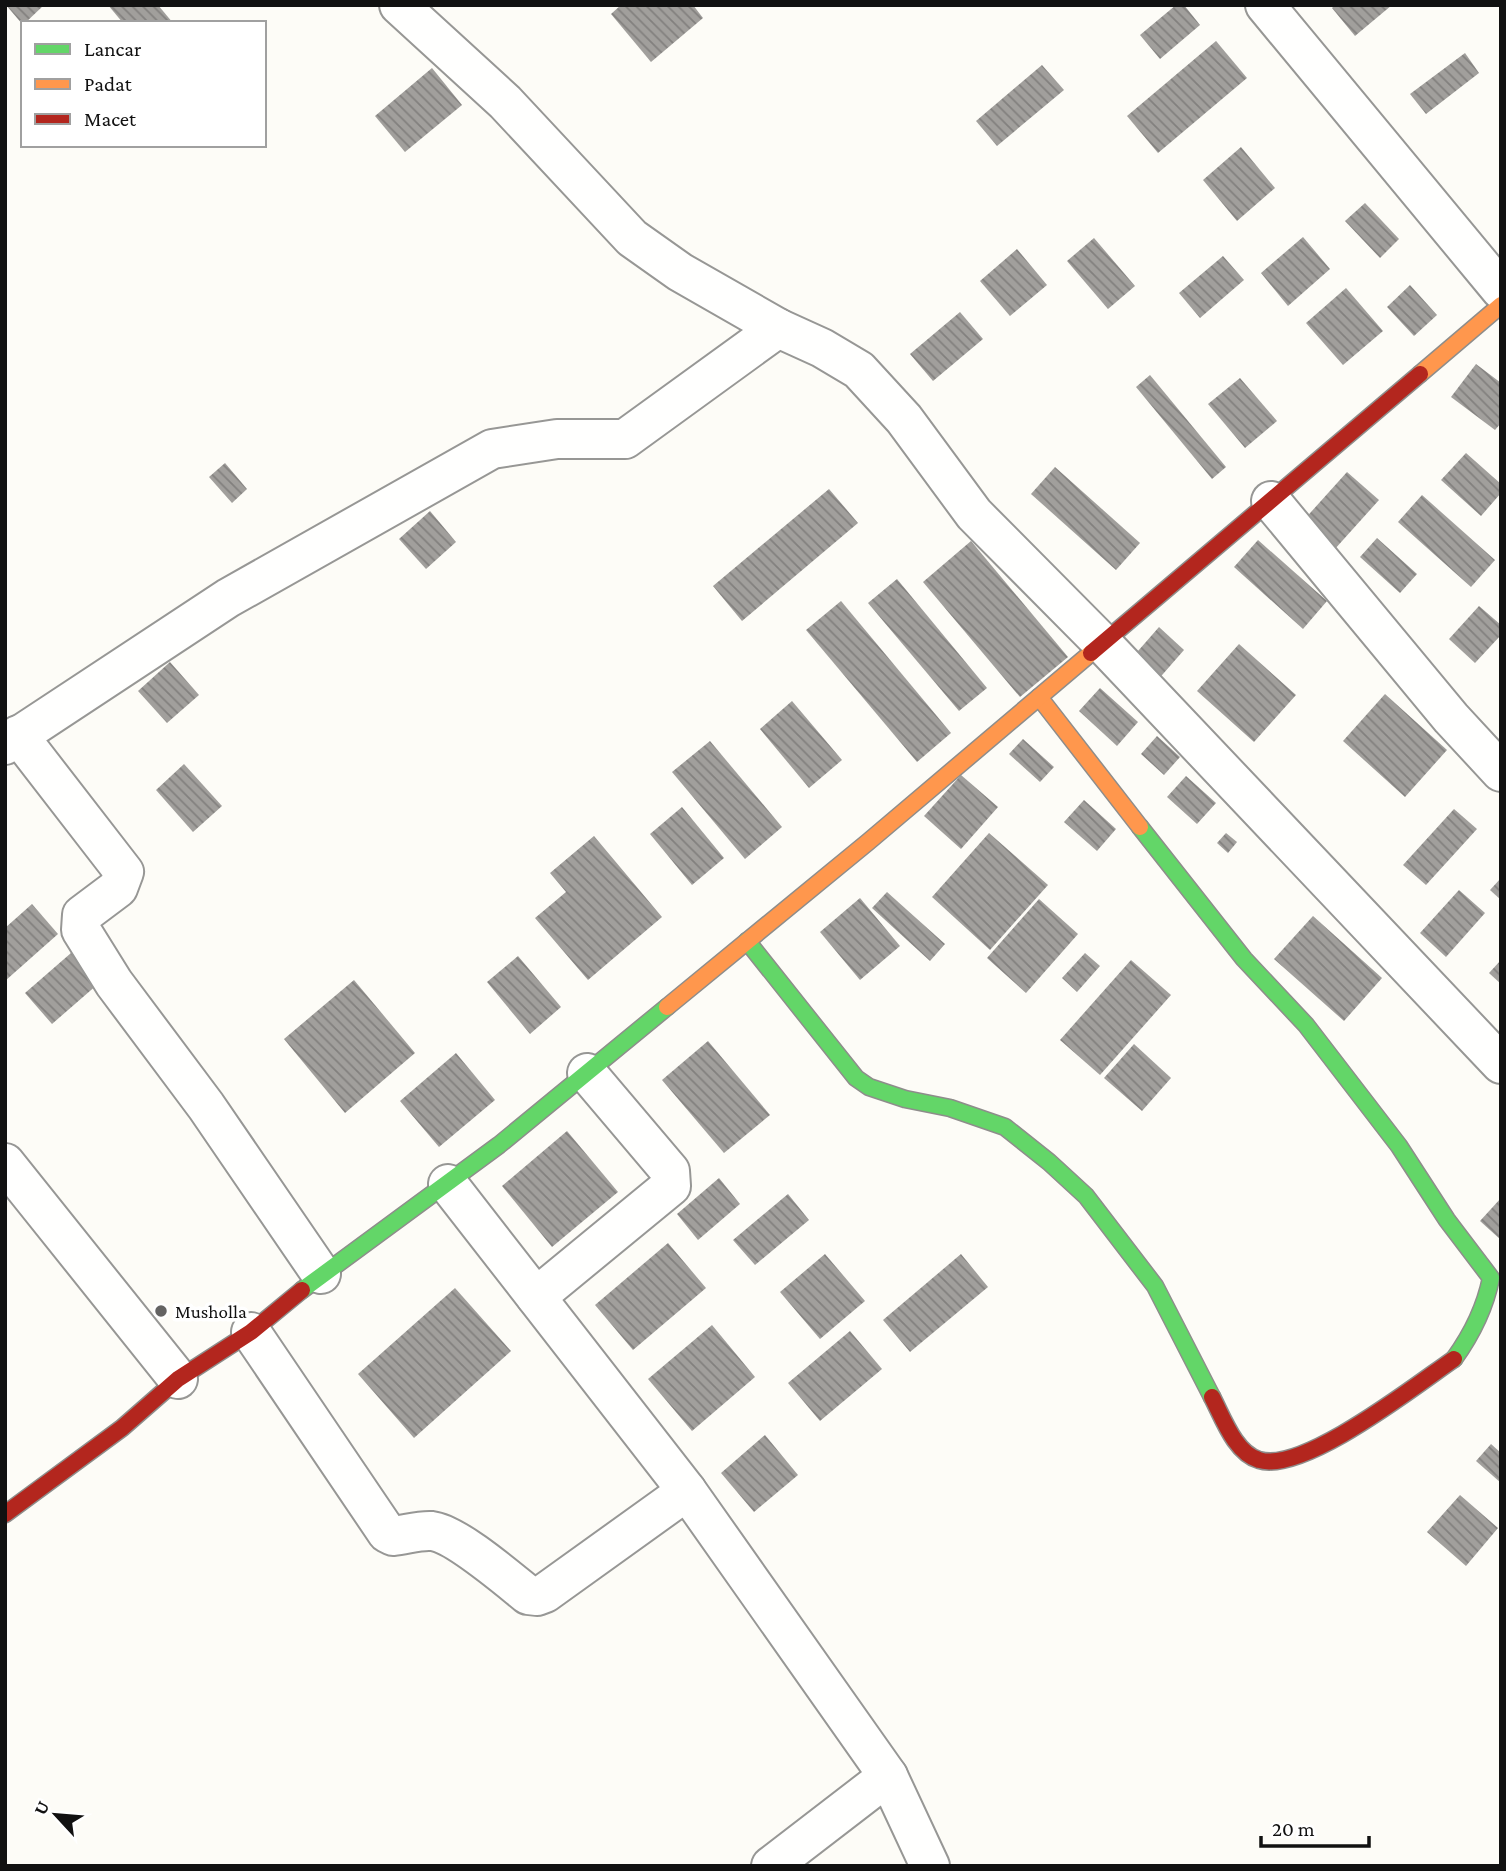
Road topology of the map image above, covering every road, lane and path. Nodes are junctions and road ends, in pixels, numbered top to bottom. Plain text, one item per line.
1 (399, 5) edge
2 (1265, 5) edge
3 (1501, 290) edge
4 (1501, 304) edge
5 (778, 328) junction
6 (1271, 500) junction
7 (1102, 643) junction
8 (1039, 697) junction
9 (12, 740) edge
10 (1501, 772) edge
11 (747, 941) junction
12 (1501, 1064) edge
13 (587, 1073) junction
14 (5, 1163) edge
15 (448, 1184) junction
16 (320, 1274) junction
17 (536, 1297) junction
18 (251, 1332) junction
19 (178, 1379) junction
20 (688, 1491) junction
21 (5, 1514) edge
22 (888, 1776) junction
23 (771, 1866) edge
24 (930, 1866) edge

1 - 5 street
2 - 3 street
4 - 6 street
5 - 7 street
5 - 9 street
6 - 7 street
6 - 10 street
7 - 8 street
7 - 12 street
8 - 11 street
8 - 11 street
9 - 16 street
11 - 13 street
13 - 15 street
13 - 17 street
14 - 19 street
15 - 16 street
15 - 17 street
16 - 18 street
17 - 20 street
18 - 19 street
18 - 20 street
19 - 21 street
20 - 22 street
22 - 23 street
22 - 24 street

